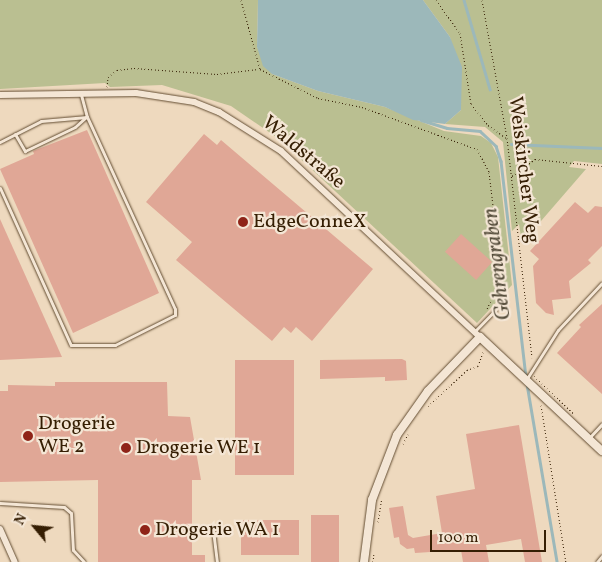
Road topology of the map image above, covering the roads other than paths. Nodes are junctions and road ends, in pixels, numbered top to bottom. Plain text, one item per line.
1 (81, 94) junction
2 (0, 95) edge
3 (87, 117) junction
4 (15, 134) junction
5 (0, 142) edge
6 (0, 188) edge
7 (602, 283) edge
8 (496, 309) dead end
9 (478, 334) junction
10 (528, 379) junction
11 (602, 424) edge
12 (588, 438) junction
13 (602, 451) edge
14 (0, 503) edge
15 (0, 529) edge
16 (212, 530) dead end
17 (602, 556) edge
18 (15, 562) edge
19 (84, 562) edge
20 (217, 562) edge
21 (364, 562) edge
22 (597, 562) edge

1 - 2 street, Waldstraße
1 - 3 lane
1 - 9 street, Waldstraße
3 - 4 lane
3 - 4 lane
3 - 6 lane
4 - 5 lane
7 - 10 lane
8 - 9 lane
9 - 10 street, Waldstraße
9 - 21 street
10 - 12 street, Waldstraße
11 - 12 lane
12 - 13 street, Waldstraße
14 - 19 lane
15 - 18 street
16 - 20 lane
17 - 22 lane

